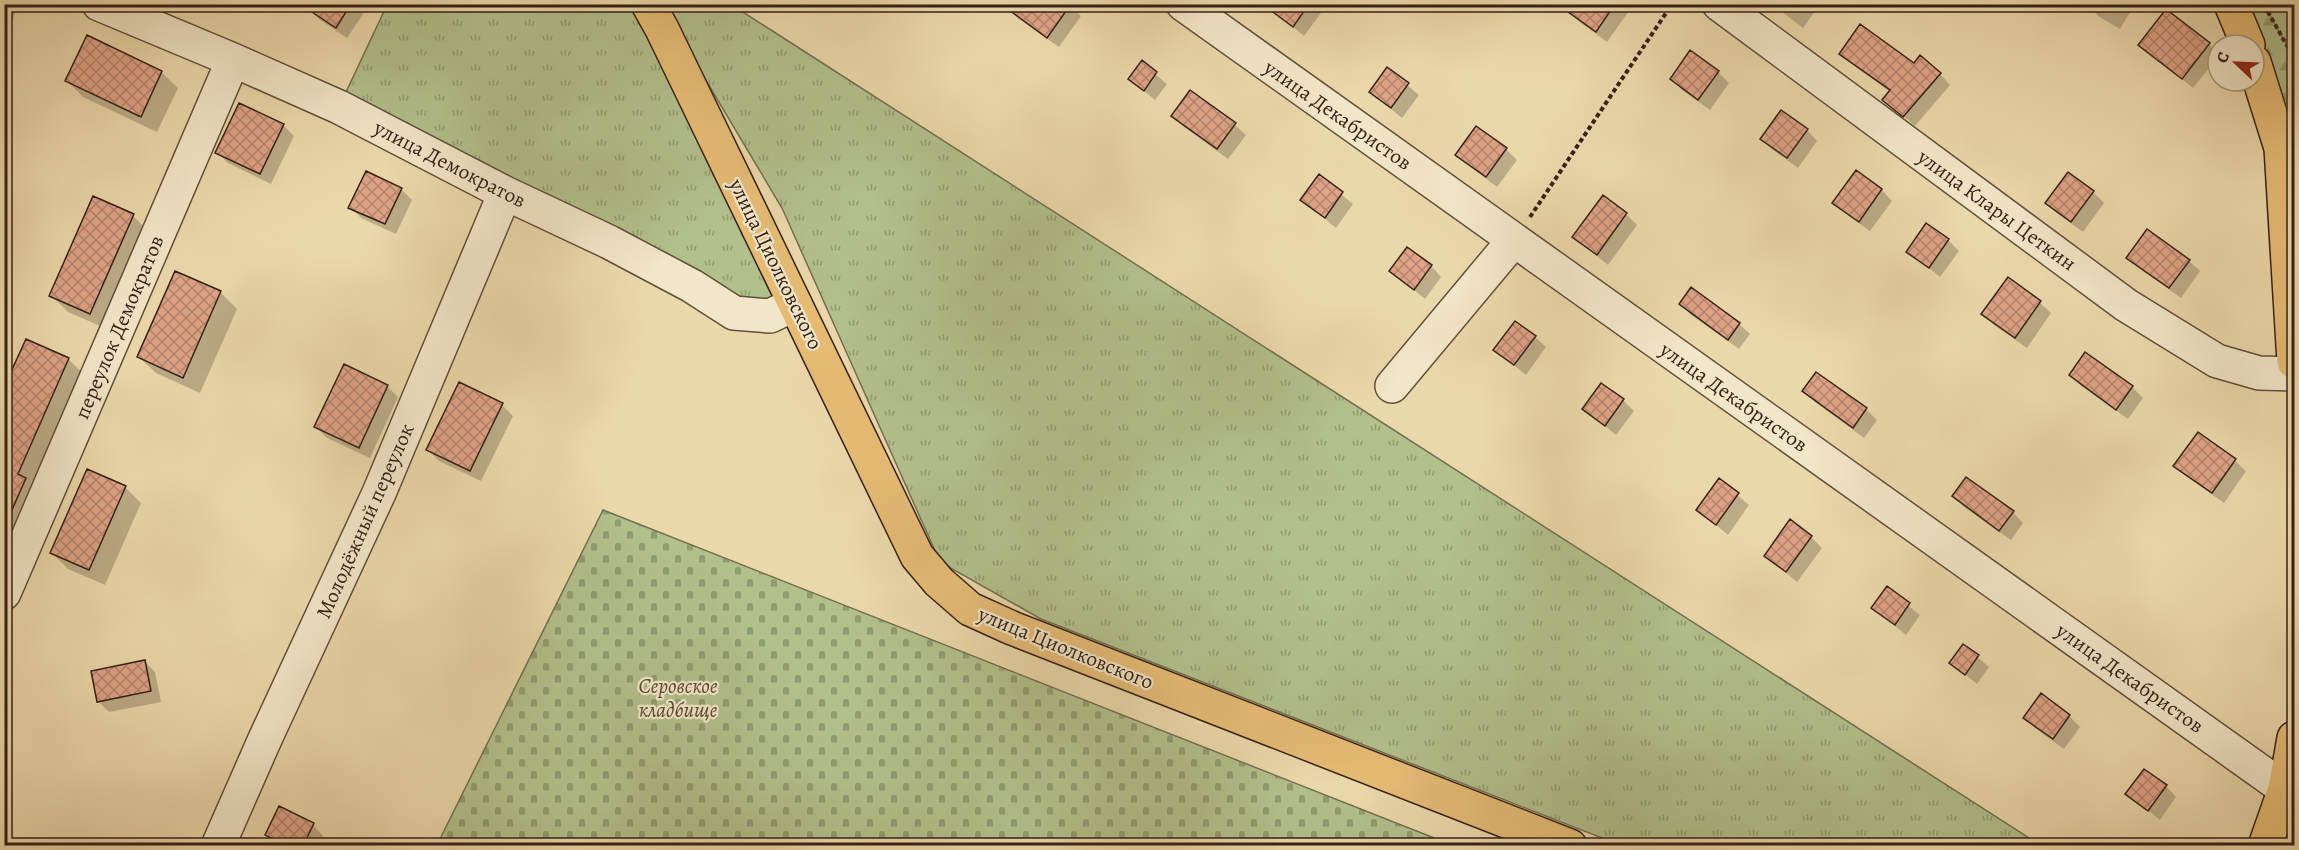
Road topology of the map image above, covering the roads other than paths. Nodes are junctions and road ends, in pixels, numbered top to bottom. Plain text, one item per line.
1 (99, 4) edge
2 (648, 4) edge
3 (1183, 4) edge
4 (1719, 4) edge
5 (2231, 4) edge
6 (2243, 33) edge
7 (233, 60) junction
8 (2264, 93) edge
9 (505, 193) junction
10 (1514, 240) junction
11 (795, 304) junction
12 (2295, 362) edge
13 (2295, 374) edge
14 (1392, 386) dead end
15 (4, 593) edge
16 (2295, 738) edge
17 (2285, 789) junction
18 (218, 846) edge
19 (1570, 846) edge
20 (2265, 846) edge

1 - 7 street, улица Демократов
2 - 11 main road, улица Циолковского
3 - 10 street, улица Декабристов
4 - 13 street, улица Клары Цеткин
5 - 6 main road
7 - 9 street, улица Демократов
7 - 15 street, переулок Демократов
8 - 12 main road
9 - 11 street, улица Демократов
9 - 18 street, Молодёжный переулок
10 - 14 street
10 - 17 street, улица Декабристов
11 - 19 main road, улица Циолковского
16 - 17 main road
17 - 20 main road

